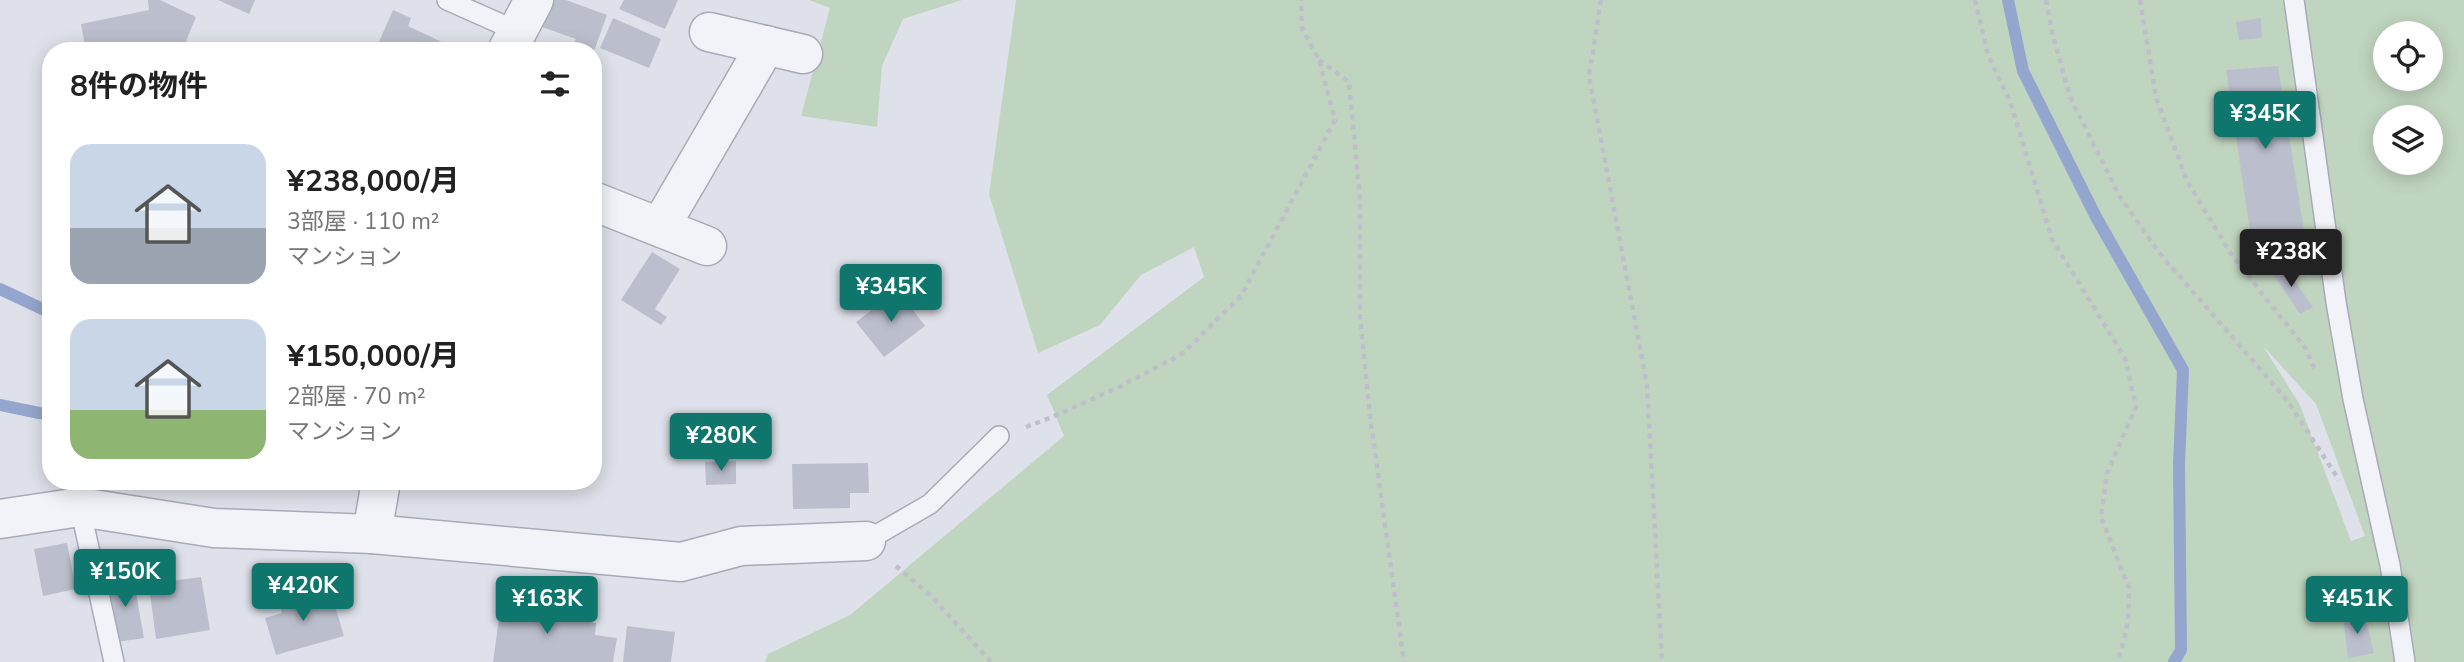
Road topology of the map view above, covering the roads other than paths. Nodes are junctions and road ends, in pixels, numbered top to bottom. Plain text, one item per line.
1 (447, 0) edge
2 (2294, 0) edge
3 (520, 28) edge
4 (709, 32) dead end
5 (766, 45) junction
6 (803, 54) dead end
7 (602, 204) edge
8 (660, 227) junction
9 (707, 246) dead end
10 (999, 436) road end
11 (379, 490) edge
12 (80, 507) junction
13 (0, 519) edge
14 (372, 534) junction
15 (866, 541) joint
16 (114, 662) edge
17 (2405, 662) edge

1 - 3 lane
2 - 17 lane
4 - 5 street
5 - 6 street
5 - 8 street
7 - 8 street
8 - 9 street
10 - 15 lane
11 - 14 street
12 - 13 street
12 - 14 street
12 - 16 lane
14 - 15 street

